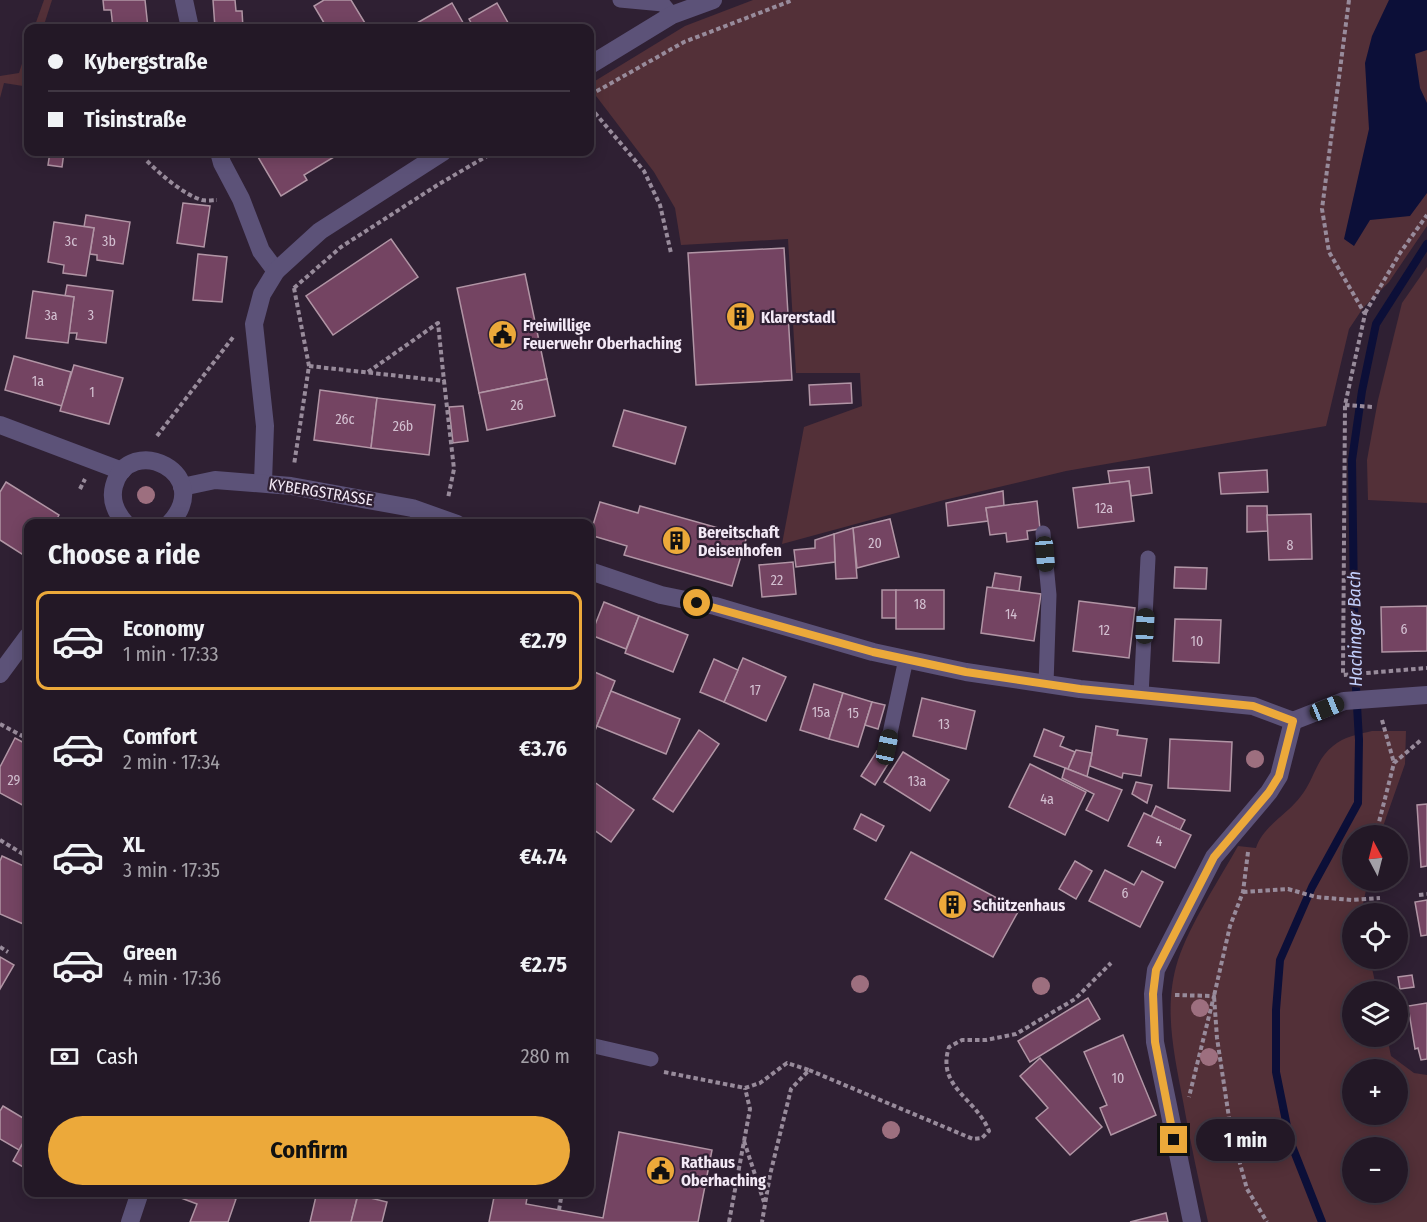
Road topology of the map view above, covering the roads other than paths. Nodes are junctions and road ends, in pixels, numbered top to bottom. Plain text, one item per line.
1 (184, 0) edge
2 (620, 0) edge
3 (713, 0) edge
4 (672, 15) junction
5 (189, 24) edge
6 (594, 63) edge
7 (220, 156) edge
8 (437, 156) edge
9 (276, 271) junction
10 (0, 425) edge
11 (122, 471) junction
12 (263, 482) junction
13 (182, 487) junction
14 (121, 519) edge
15 (174, 519) edge
16 (444, 519) edge
17 (1043, 533) dead end
18 (1148, 558) dead end
19 (594, 572) edge
20 (24, 641) edge
21 (906, 659) junction
22 (0, 674) edge
23 (1046, 684) junction
24 (1141, 695) junction
25 (1427, 695) edge
26 (1293, 721) junction
27 (887, 747) dead end
28 (594, 1046) edge
29 (651, 1059) road end
30 (138, 1197) edge
31 (130, 1222) edge
32 (1192, 1222) edge

1 - 5 street
2 - 4 lane
3 - 4 street
4 - 6 street
7 - 9 street
8 - 9 street
9 - 12 street
10 - 11 street
11 - 13 street
11 - 14 street
12 - 13 street, KYBERGSTRASSE
12 - 16 street, KYBERGSTRASSE
13 - 15 street
17 - 23 lane
18 - 24 lane
19 - 21 street
20 - 22 street
21 - 23 street
21 - 27 lane
23 - 24 street
24 - 26 street
25 - 26 street
26 - 32 street
28 - 29 lane
30 - 31 street

